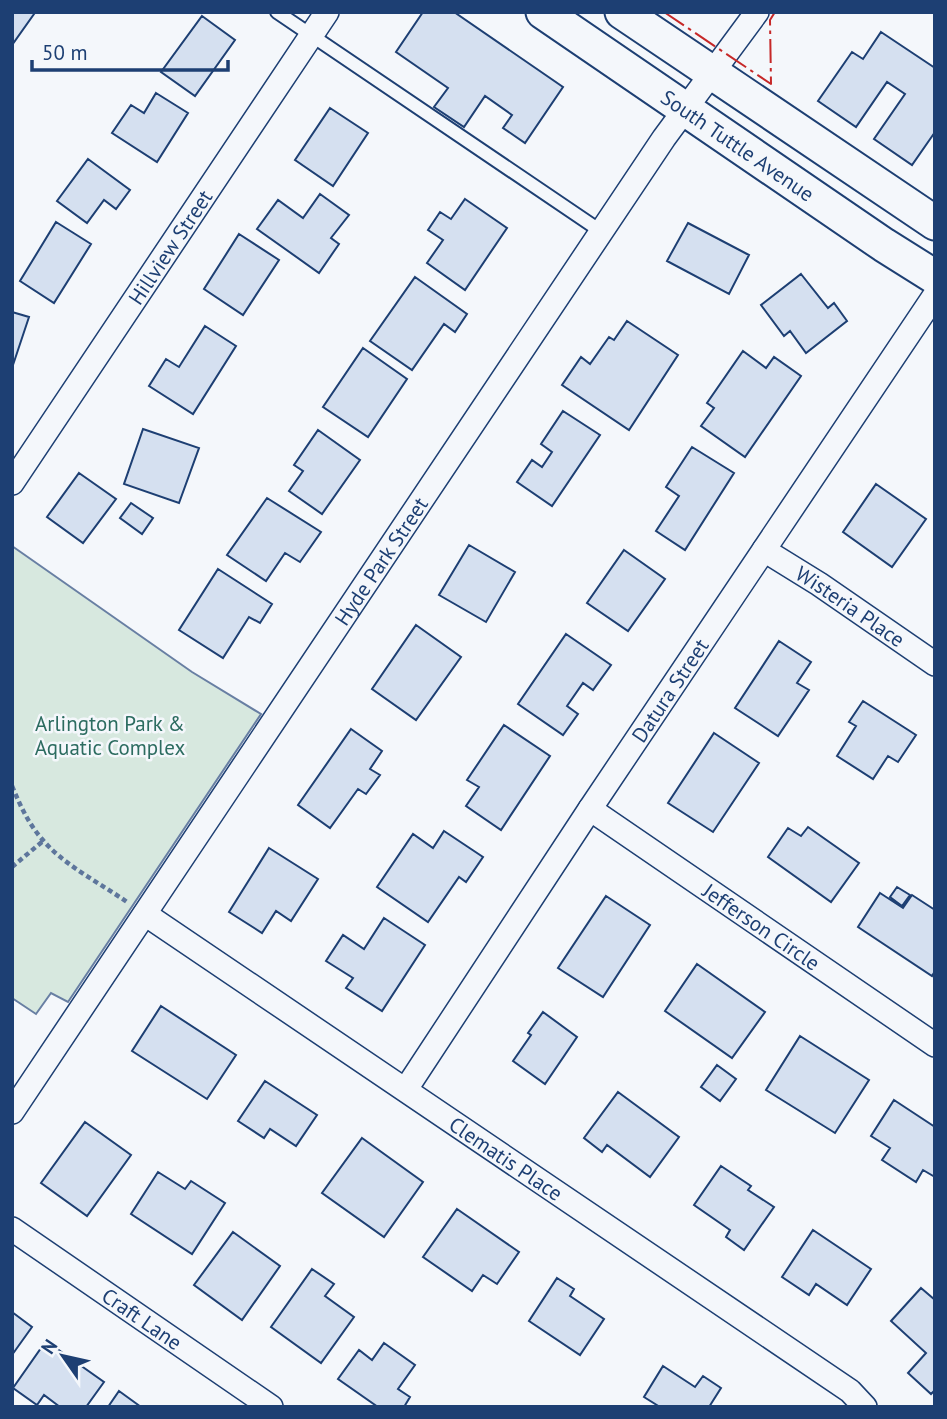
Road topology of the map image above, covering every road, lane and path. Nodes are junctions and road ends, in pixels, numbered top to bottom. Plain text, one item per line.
1 (276, 12) edge
2 (327, 12) edge
3 (543, 12) edge
4 (622, 12) edge
5 (757, 12) edge
6 (312, 35) junction
7 (712, 73) junction
8 (686, 108) junction
9 (935, 223) edge
10 (602, 232) junction
11 (935, 277) edge
12 (935, 295) edge
13 (12, 483) edge
14 (764, 550) junction
15 (935, 664) edge
16 (12, 786) edge
17 (590, 809) junction
18 (43, 841) junction
19 (12, 867) edge
20 (145, 914) junction
21 (935, 1045) edge
22 (406, 1089) junction
23 (12, 1112) edge
24 (12, 1229) edge
25 (271, 1407) edge
26 (865, 1407) edge

1 - 6 lane
2 - 6 street, Hillview Street
3 - 8 main road, South Tuttle Avenue
4 - 7 main road, South Tuttle Avenue
5 - 7 street, Hyde Park Street
6 - 10 lane
6 - 13 street, Hillview Street
7 - 8 street, Hyde Park Street
7 - 9 main road, South Tuttle Avenue
8 - 10 street, Hyde Park Street
8 - 11 main road, South Tuttle Avenue
10 - 20 street, Hyde Park Street
12 - 14 street, Datura Street
14 - 15 street, Wisteria Place
14 - 17 street, Datura Street
16 - 18 path
17 - 21 street, Jefferson Circle
17 - 22 street, Datura Street
18 - 19 path
18 - 20 path
20 - 22 street, Clematis Place
20 - 23 street, Hyde Park Street
22 - 26 street, Clematis Place
24 - 25 street, Craft Lane

